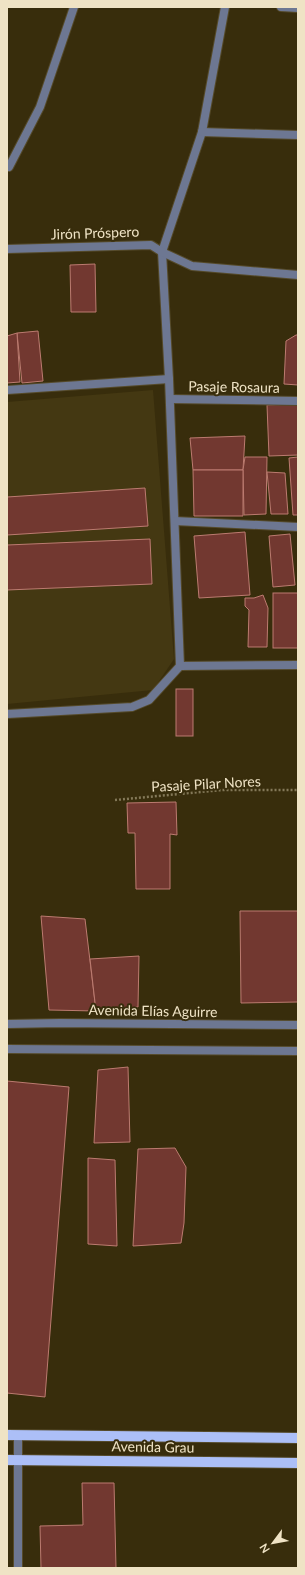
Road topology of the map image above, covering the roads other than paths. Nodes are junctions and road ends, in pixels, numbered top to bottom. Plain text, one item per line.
1 (74, 7) edge
2 (225, 7) edge
3 (281, 7) edge
4 (298, 8) edge
5 (202, 132) junction
6 (298, 135) edge
7 (9, 167) dead end
8 (7, 249) edge
9 (162, 252) junction
10 (298, 275) edge
11 (169, 379) junction
12 (7, 390) edge
13 (170, 399) junction
14 (298, 401) edge
15 (176, 521) junction
16 (298, 527) edge
17 (298, 665) edge
18 (180, 666) junction
19 (7, 714) edge
20 (7, 1024) edge
21 (298, 1025) edge
22 (7, 1049) edge
23 (298, 1051) edge
24 (7, 1435) edge
25 (18, 1435) junction
26 (298, 1438) edge
27 (12, 1460) edge
28 (298, 1463) edge
29 (18, 1568) edge

1 - 7 street
2 - 5 street
3 - 4 street
5 - 6 street
5 - 9 street
8 - 9 street, Jirón Próspero
9 - 10 street, Jirón Próspero
9 - 11 street
11 - 12 street
11 - 13 street
13 - 14 street, Pasaje Rosaura
13 - 15 street
15 - 16 street
15 - 18 street
17 - 18 street
18 - 19 street
20 - 21 street, Avenida Elías Aguirre
22 - 23 street
24 - 25 main road, Avenida Grau
25 - 26 main road, Avenida Grau
25 - 27 street
27 - 28 main road, Avenida Grau
27 - 29 street

